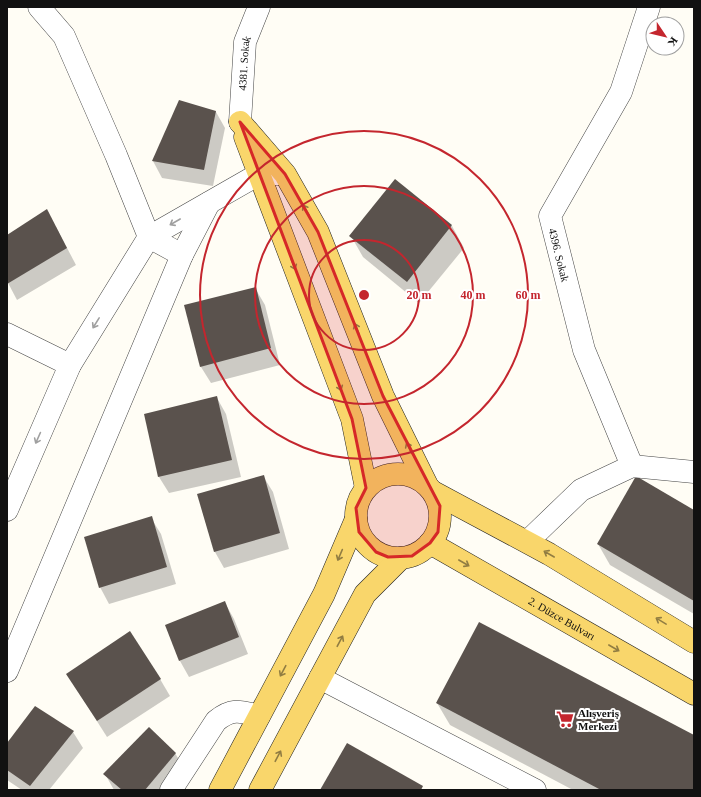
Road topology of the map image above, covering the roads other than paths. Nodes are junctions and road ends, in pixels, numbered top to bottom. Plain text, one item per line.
1 (39, 7) edge
2 (258, 7) edge
3 (649, 7) edge
4 (240, 122) junction
5 (259, 174) junction
6 (285, 174) junction
7 (209, 203) junction
8 (149, 237) junction
9 (182, 255) junction
10 (7, 334) edge
11 (70, 365) junction
12 (632, 466) junction
13 (694, 472) edge
14 (366, 488) junction
15 (430, 488) junction
16 (7, 510) edge
17 (356, 519) junction
18 (528, 542) junction
19 (430, 543) junction
20 (401, 558) junction
21 (694, 642) edge
22 (7, 671) edge
23 (320, 678) junction
24 (694, 694) edge
25 (259, 716) junction
26 (171, 790) edge
27 (220, 790) edge
28 (260, 790) edge
29 (535, 790) edge

1 - 8 street
2 - 4 street, 4381. Sokak
3 - 12 street, 4396. Sokak
4 - 5 main road
4 - 6 main road
5 - 6 street
5 - 7 street
5 -> 14 main road
15 -> 6 main road
7 -> 8 street
7 - 9 street
8 - 9 street
8 -> 11 street
9 - 22 street
10 - 11 street
11 -> 16 street
12 - 13 street
12 - 18 street
14 - 15 main road
14 - 17 main road
15 - 18 main road
15 - 19 main road
17 - 20 main road
17 -> 25 main road
21 -> 18 main road
19 - 20 main road
19 -> 24 main road, 2. Düzce Bulvarı
23 -> 20 main road
28 -> 23 main road
23 - 29 street
25 - 26 street
25 - 27 main road

